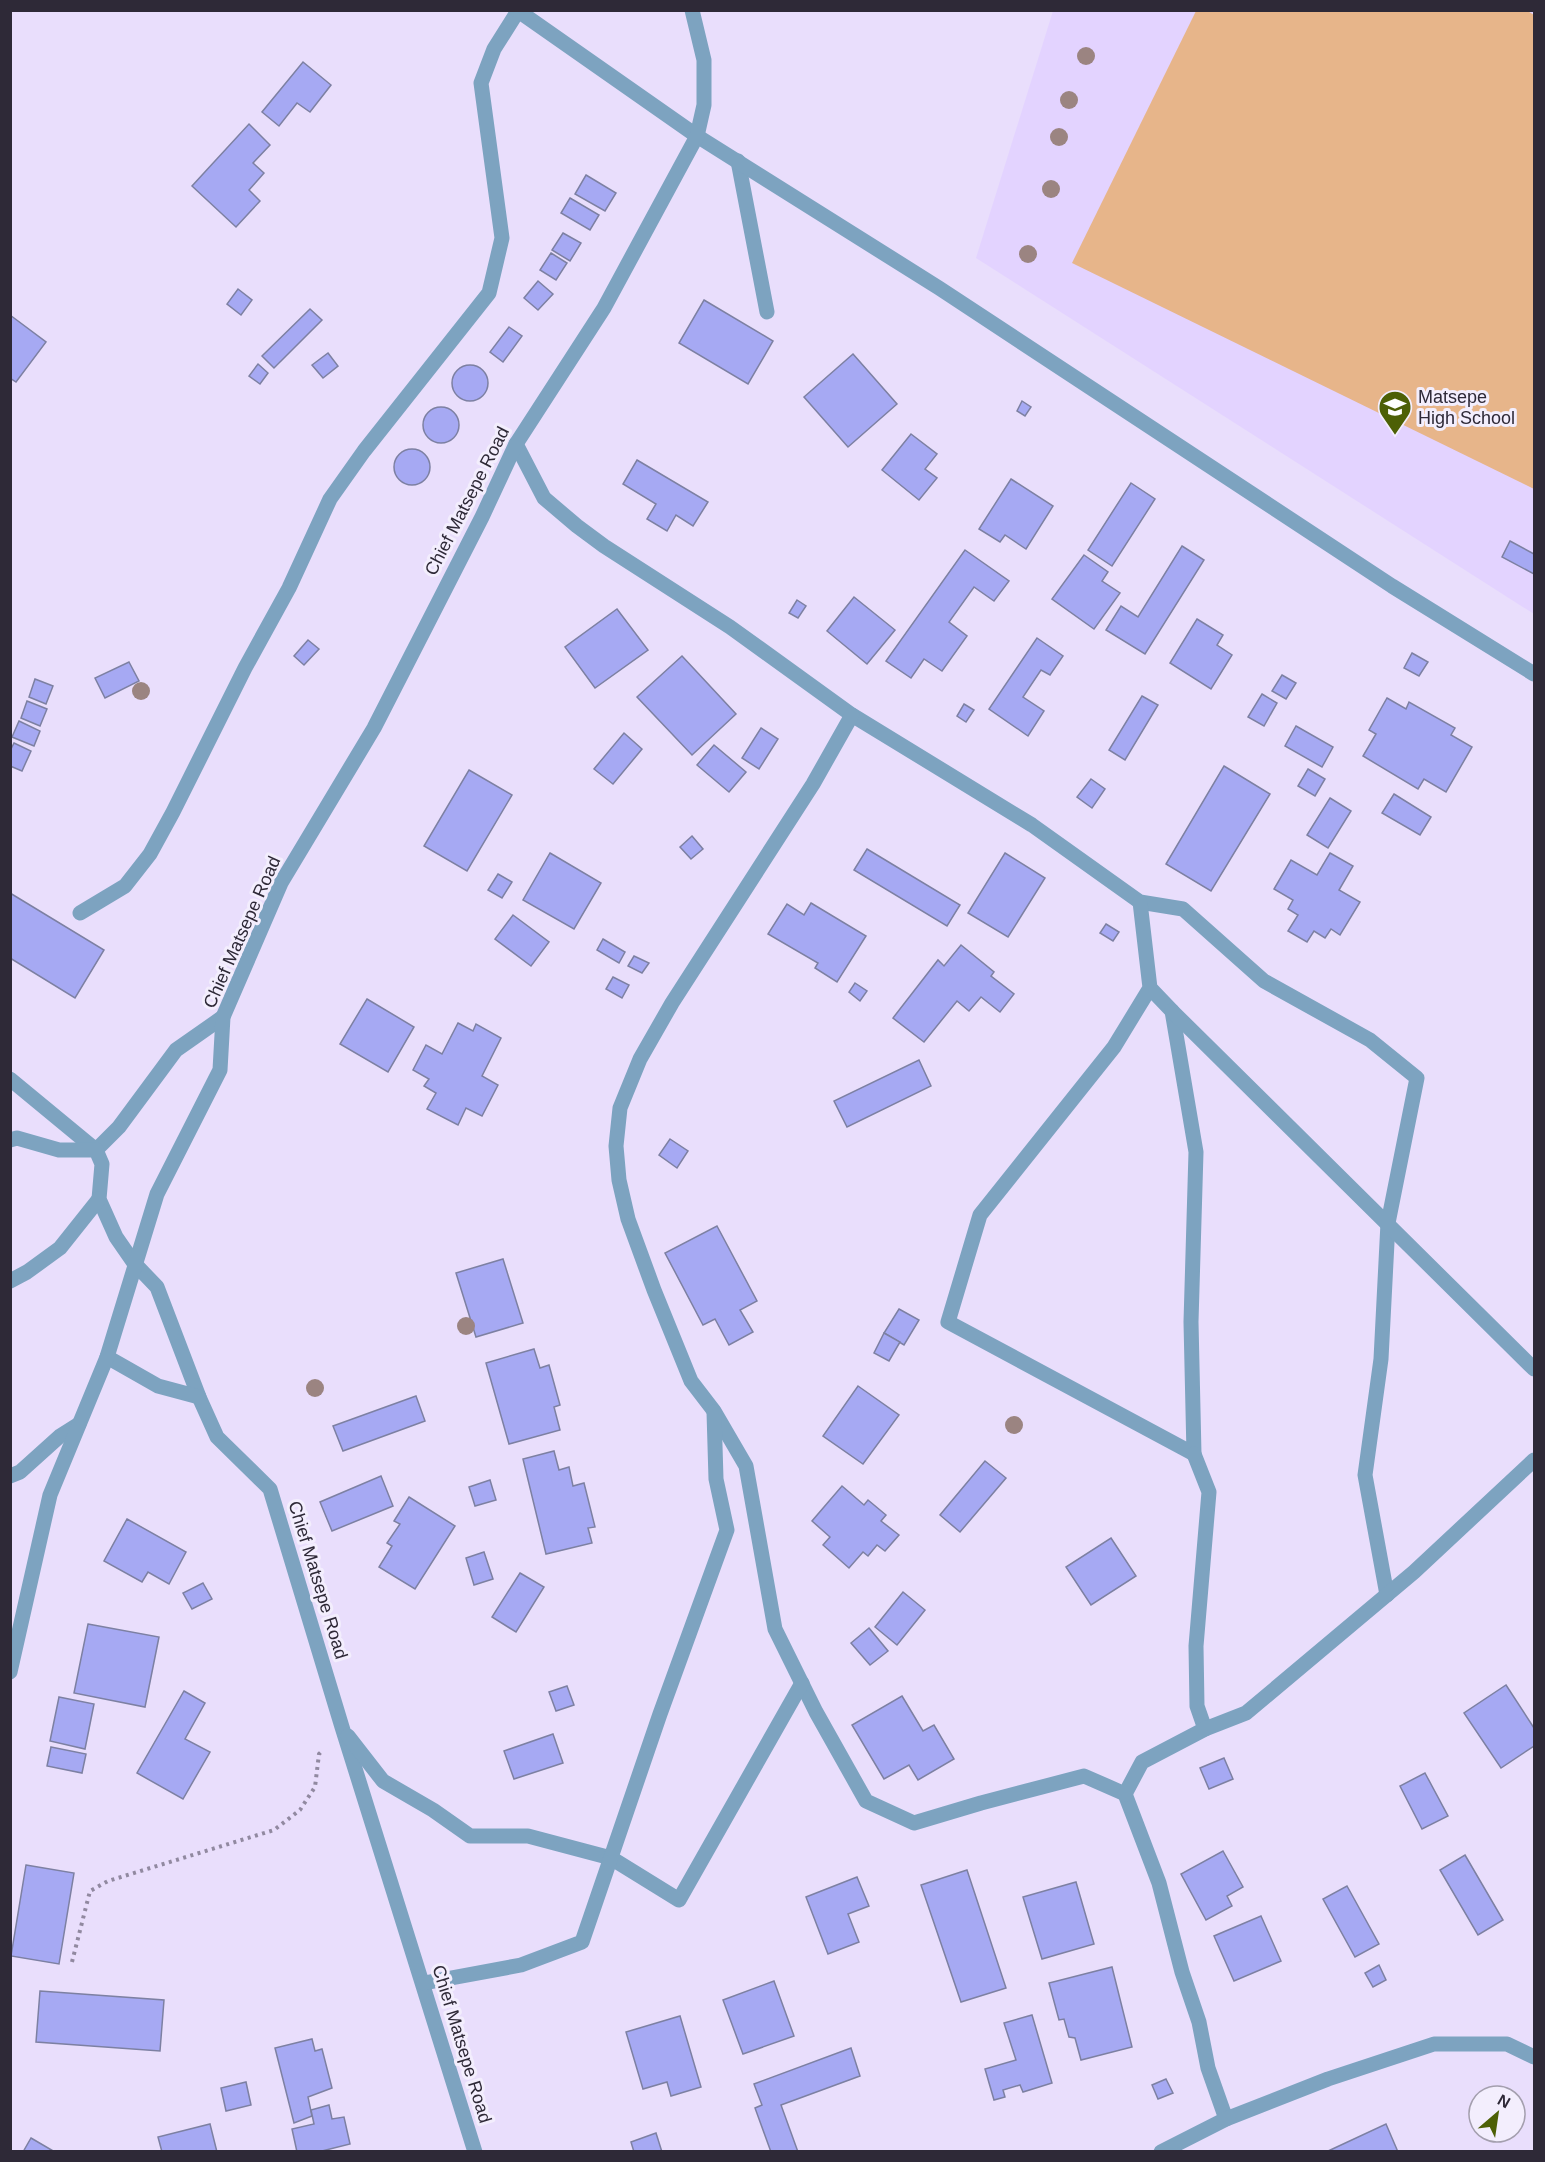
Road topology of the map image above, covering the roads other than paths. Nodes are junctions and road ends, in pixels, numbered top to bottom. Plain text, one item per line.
1 (692, 10) edge
2 (518, 11) edge
3 (697, 136) junction
4 (738, 161) junction
5 (767, 312) dead end
6 (516, 444) junction
7 (1534, 674) edge
8 (852, 715) junction
9 (1140, 902) junction
10 (80, 913) dead end
11 (1150, 987) junction
12 (1172, 1011) junction
13 (223, 1017) junction
14 (10, 1079) edge
15 (10, 1140) edge
16 (96, 1150) junction
17 (99, 1199) junction
18 (1388, 1223) junction
19 (134, 1263) junction
20 (10, 1281) edge
21 (107, 1357) junction
22 (1534, 1369) edge
23 (199, 1397) junction
24 (714, 1411) junction
25 (79, 1424) junction
26 (1194, 1454) junction
27 (1534, 1460) edge
28 (10, 1476) edge
29 (1387, 1595) junction
30 (10, 1672) edge
31 (802, 1683) junction
32 (342, 1727) junction
33 (1205, 1729) junction
34 (1125, 1794) junction
35 (610, 1858) junction
36 (424, 1983) junction
37 (1534, 2057) edge
38 (1226, 2119) junction
39 (475, 2151) edge
40 (1161, 2151) edge

1 - 3 street, Chief Matsepe Road
2 - 3 street
2 - 10 street
3 - 4 street
3 - 6 street, Chief Matsepe Road
4 - 5 street
4 - 7 street
6 - 8 street
6 - 13 street, Chief Matsepe Road
8 - 9 street
8 - 24 street
9 - 11 street
9 - 18 street
11 - 12 street
11 - 26 street
12 - 18 street
12 - 26 street
13 - 16 street
13 - 19 street, Chief Matsepe Road
14 - 16 street
15 - 16 street
16 - 17 street
17 - 19 street
17 - 20 street
18 - 22 street
18 - 29 street
19 - 21 street
19 - 23 street, Chief Matsepe Road
21 - 23 street
21 - 25 street
23 - 32 street, Chief Matsepe Road
24 - 31 street
24 - 35 street
25 - 28 street
25 - 30 street
26 - 33 street
27 - 29 street
29 - 33 street
31 - 34 street
31 - 35 street
32 - 35 street
32 - 36 street, Chief Matsepe Road
33 - 34 street
34 - 38 street
35 - 36 street
36 - 39 street, Chief Matsepe Road
37 - 38 street
38 - 40 street

